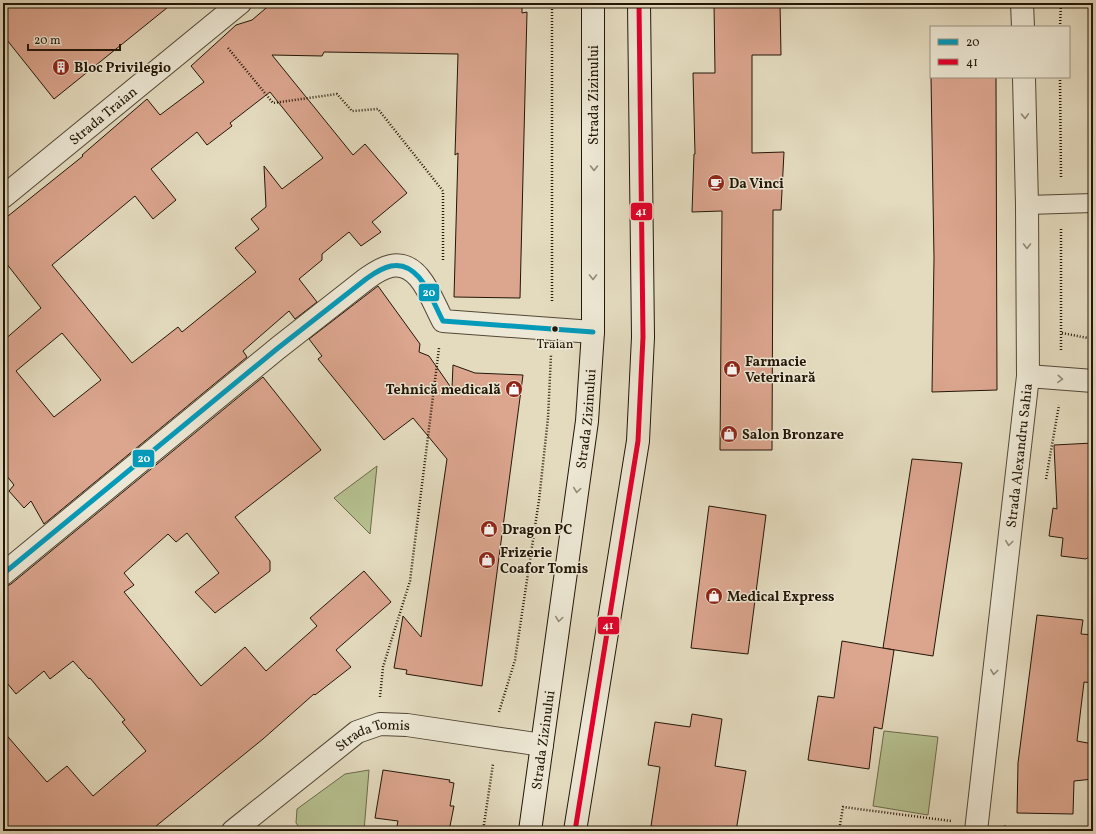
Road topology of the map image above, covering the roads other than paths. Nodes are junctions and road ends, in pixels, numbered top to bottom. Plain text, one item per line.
1 (240, 3) edge
2 (593, 3) edge
3 (640, 3) edge
4 (1022, 3) edge
5 (1022, 26) edge
6 (1024, 78) edge
7 (3, 197) edge
8 (1093, 203) edge
9 (1027, 205) junction
10 (593, 332) junction
11 (1028, 376) junction
12 (1093, 381) edge
13 (3, 574) edge
14 (542, 745) junction
15 (967, 827) edge
16 (233, 831) edge
17 (530, 831) edge
18 (575, 831) edge

1 - 7 street, Strada Traian
2 -> 10 street, Strada Zizinului
3 - 18 street
4 - 5 street
6 -> 9 street, Strada Alexandru Sahia
8 - 9 lane
9 -> 11 street, Strada Alexandru Sahia
10 - 13 street
10 -> 14 street, Strada Zizinului
11 -> 12 street
11 -> 15 street, Strada Alexandru Sahia
14 - 16 street, Strada Tomis
14 - 17 street, Strada Zizinului

